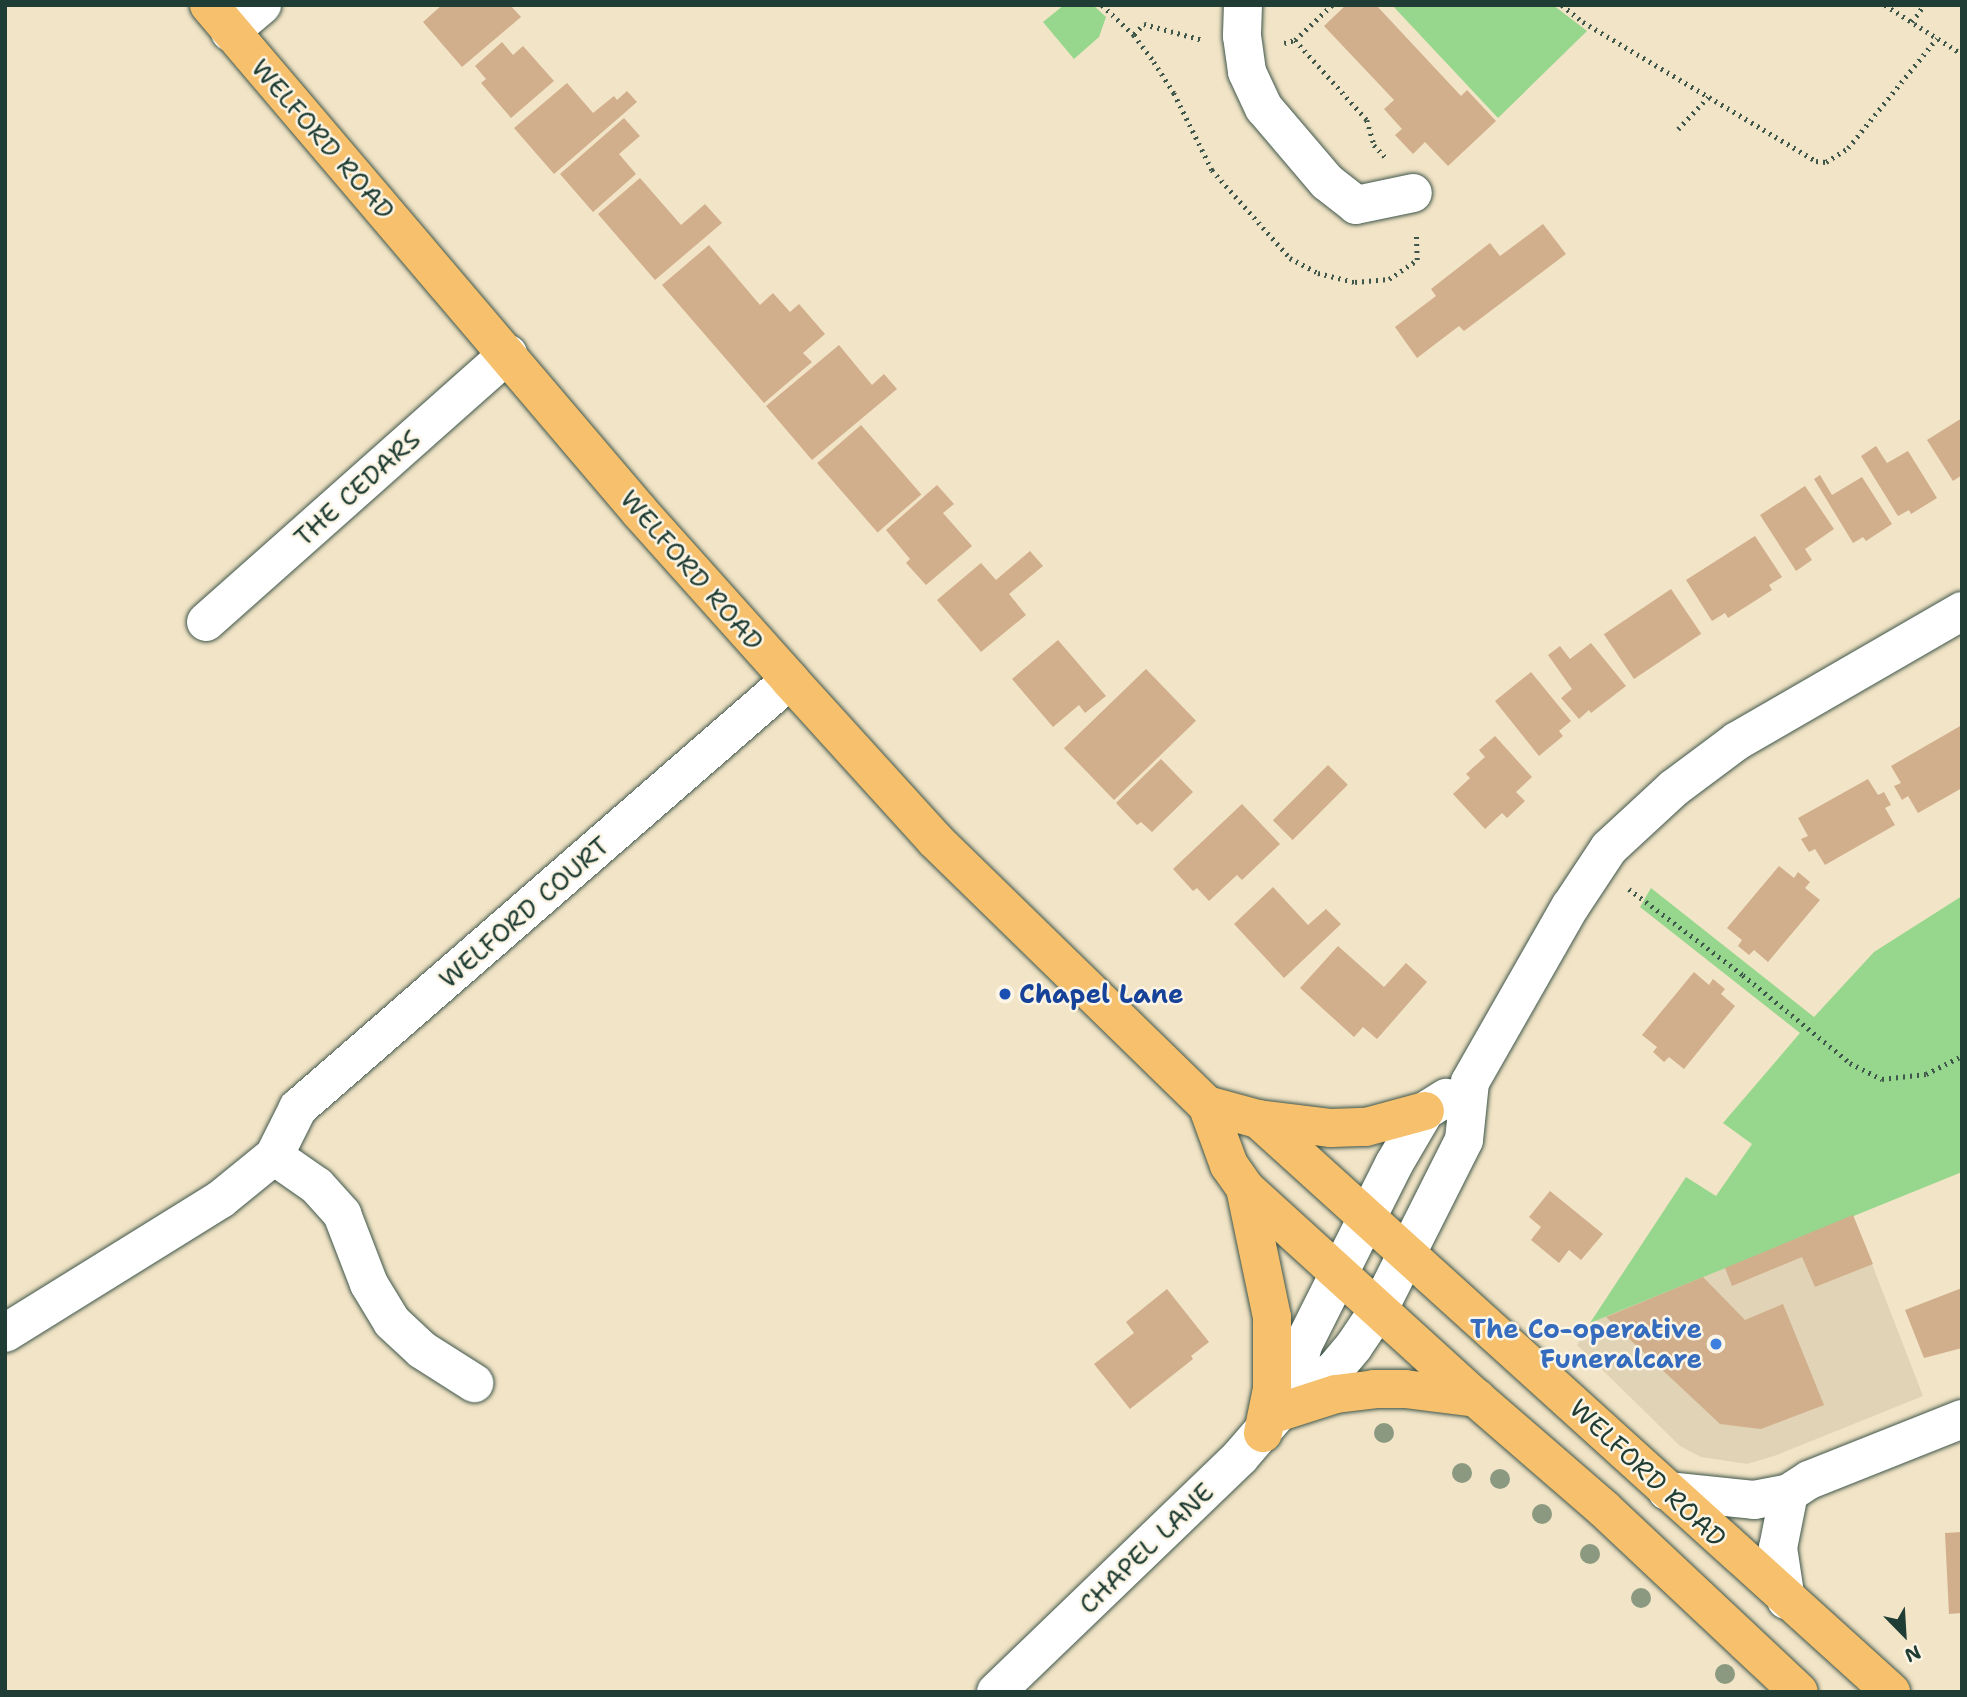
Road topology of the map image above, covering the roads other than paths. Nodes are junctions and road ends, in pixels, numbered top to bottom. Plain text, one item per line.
1 (262, 5) edge
2 (1243, 5) edge
3 (219, 18) edge
4 (1413, 192) dead end
5 (508, 354) junction
6 (1962, 611) edge
7 (206, 622) dead end
8 (790, 680) junction
9 (1470, 1082) junction
10 (1207, 1105) junction
11 (1425, 1111) junction
12 (1258, 1119) junction
13 (274, 1156) junction
14 (1245, 1188) junction
15 (1367, 1217) junction
16 (1408, 1254) junction
17 (1340, 1273) junction
18 (1380, 1308) junction
19 (5, 1333) edge
20 (474, 1383) dead end
21 (1476, 1398) junction
22 (1278, 1415) junction
23 (1962, 1419) edge
24 (1667, 1491) junction
25 (1790, 1493) junction
26 (1786, 1600) junction
27 (996, 1692) edge
28 (1799, 1692) edge
29 (1891, 1692) edge

1 - 3 street
2 - 4 street
3 - 5 main road, WELFORD ROAD
5 - 7 street, THE CEDARS
5 - 8 main road, WELFORD ROAD
6 - 9 street
8 - 10 main road, WELFORD ROAD
8 - 13 street, WELFORD COURT
9 - 11 street
9 - 16 street, CHAPEL LANE
10 - 12 main road, WELFORD ROAD
10 - 14 main road, WELFORD ROAD
11 - 12 main road
11 - 15 street
12 - 15 main road, WELFORD ROAD
13 - 19 street, WELFORD COURT
13 - 20 street
14 - 17 main road, WELFORD ROAD
14 - 22 main road
15 - 16 main road, WELFORD ROAD
15 - 17 street
16 - 18 street, CHAPEL LANE
16 - 24 main road, WELFORD ROAD
17 - 18 main road, WELFORD ROAD
17 - 22 street
18 - 21 main road, WELFORD ROAD
18 - 22 street, CHAPEL LANE
21 - 22 main road
21 - 28 main road, WELFORD ROAD
22 - 27 street, CHAPEL LANE
23 - 25 street
24 - 25 street
24 - 26 main road, WELFORD ROAD
25 - 26 street
26 - 29 main road, WELFORD ROAD

